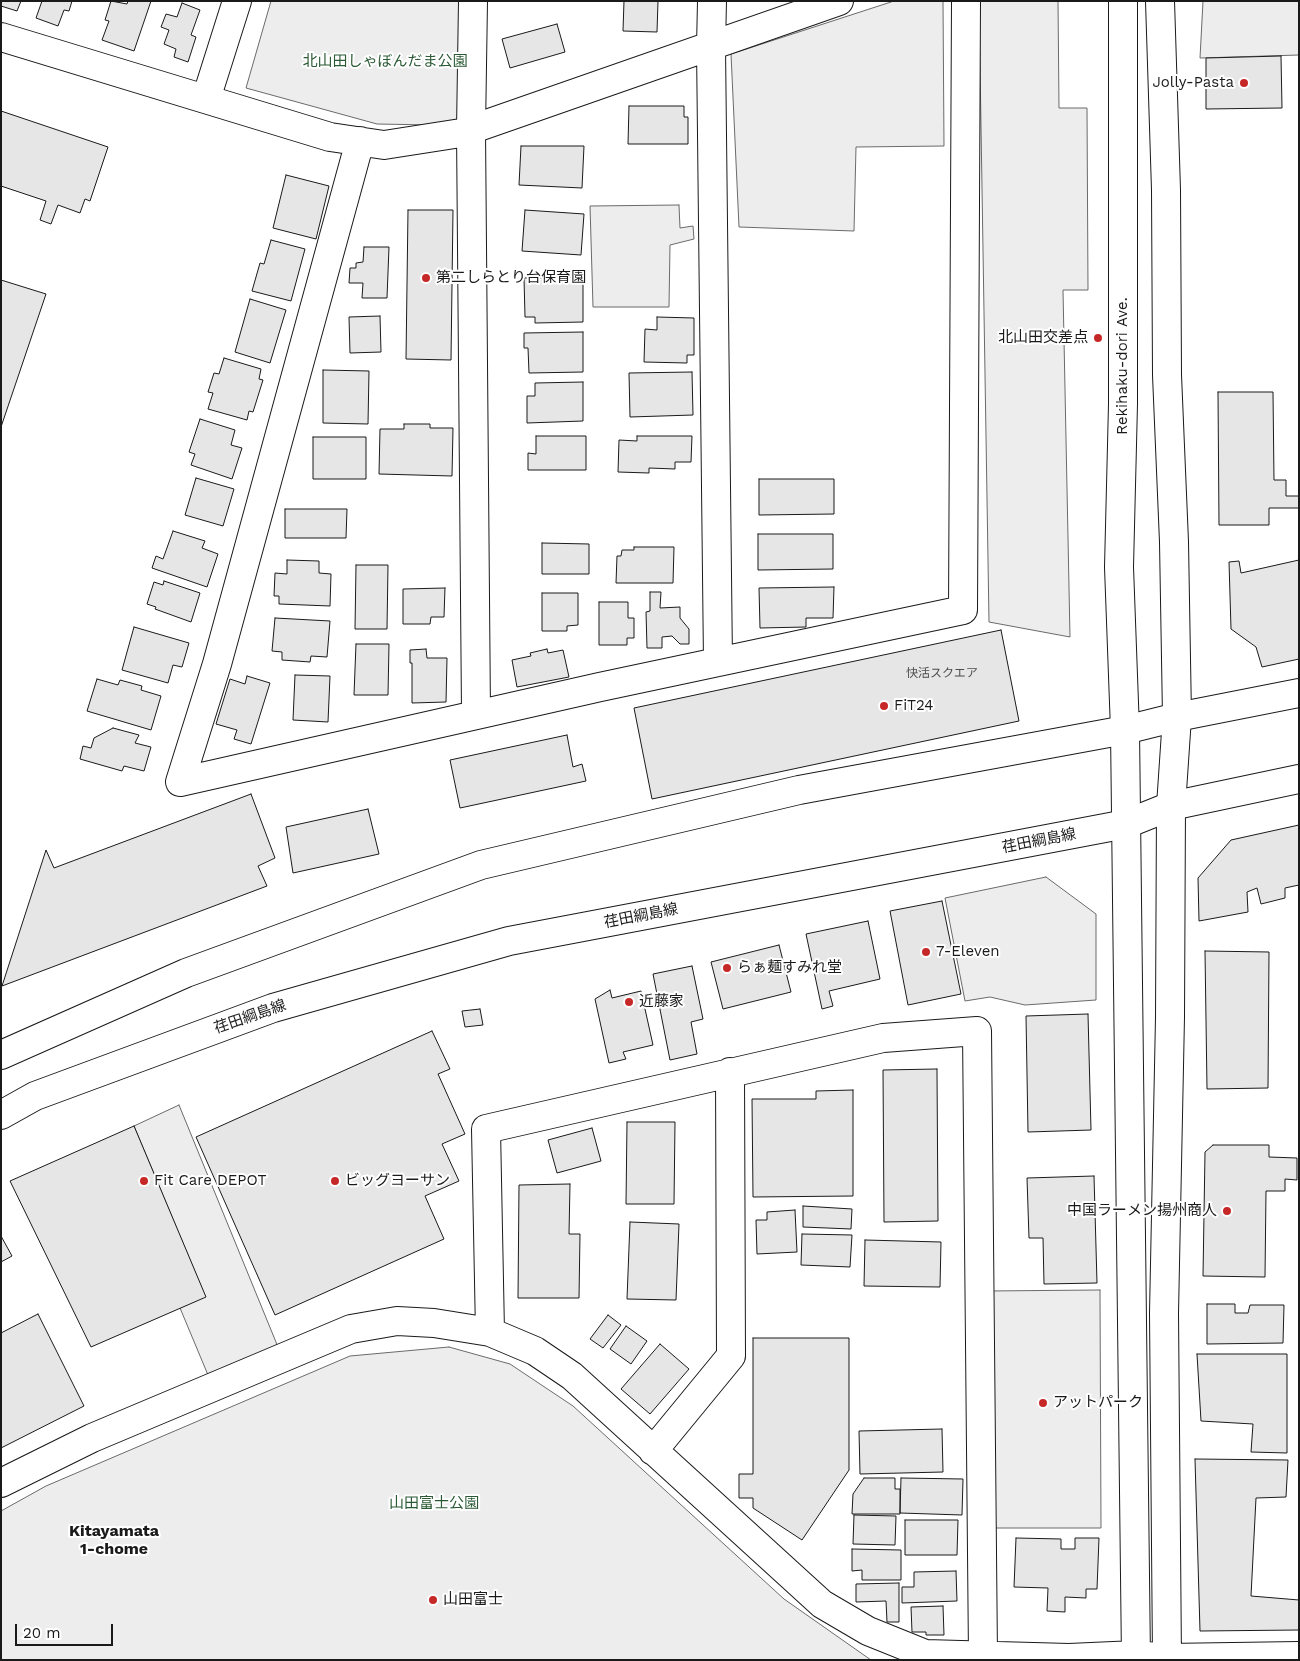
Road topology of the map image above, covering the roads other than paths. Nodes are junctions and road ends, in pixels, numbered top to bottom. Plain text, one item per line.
1 (237, 1) edge
2 (473, 1) edge
3 (712, 1) edge
4 (839, 1) edge
5 (966, 1) edge
6 (1123, 1) edge
7 (1160, 1) edge
8 (1, 37) edge
9 (711, 47) junction
10 (206, 100) junction
11 (471, 130) junction
12 (360, 141) junction
13 (718, 662) junction
14 (1299, 692) edge
15 (476, 714) junction
16 (1178, 717) junction
17 (1125, 730) junction
18 (1299, 779) edge
19 (1172, 806) junction
20 (1126, 824) junction
21 (1, 1055) edge
22 (730, 1072) junction
23 (1, 1115) edge
24 (490, 1332) junction
25 (653, 1451) junction
26 (1, 1483) edge
27 (1299, 1656) edge
28 (983, 1657) junction
29 (1136, 1658) edge
30 (1167, 1659) edge

1 - 10 street
2 - 11 street
3 - 9 street
4 - 9 street
5 - 13 street
6 - 17 street, Rekihaku-dori Ave.
7 - 16 street
8 - 10 street
9 - 11 street
9 - 13 street
10 - 12 street
11 - 12 street
11 - 15 street
12 - 15 street
13 - 15 street
14 - 16 street
16 - 17 street
16 - 19 street
17 - 20 street, Rekihaku-dori Ave.
17 - 21 street
18 - 19 street, 荏田綱島線
19 - 20 street, 荏田綱島線
19 - 30 street
20 - 23 street, 荏田綱島線
20 - 29 street, Rekihaku-dori Ave.
22 - 24 street
22 - 25 street
22 - 28 street
24 - 25 street
24 - 26 street
25 - 28 street
27 - 30 street
28 - 29 street
29 - 30 street

